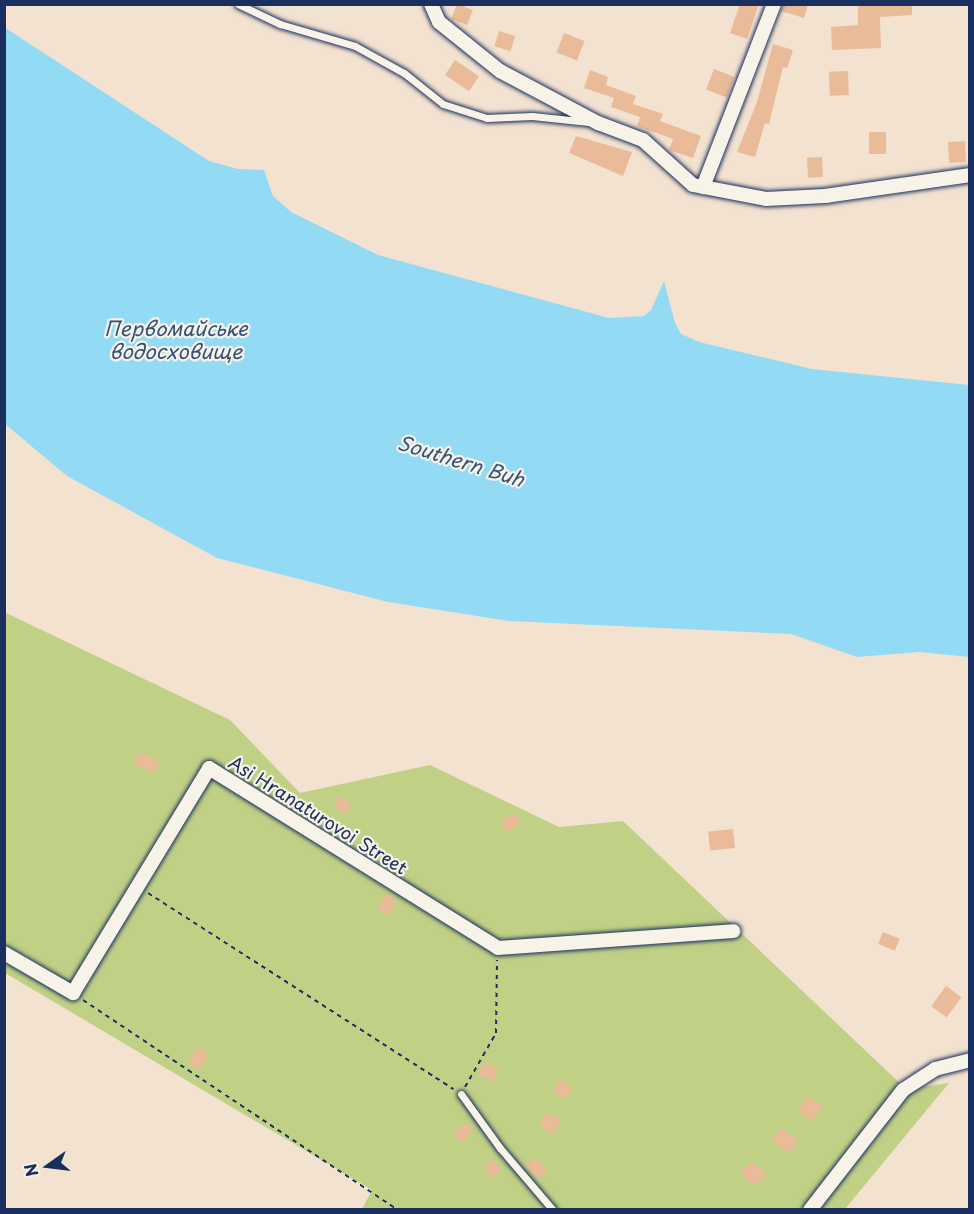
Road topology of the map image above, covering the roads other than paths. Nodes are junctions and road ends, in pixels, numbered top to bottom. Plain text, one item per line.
1 (238, 4) edge
2 (431, 4) edge
3 (774, 4) edge
4 (598, 123) junction
5 (969, 175) edge
6 (703, 187) junction
7 (733, 931) dead end
8 (4, 953) edge
9 (969, 1060) edge
10 (461, 1094) road end
11 (554, 1209) edge
12 (810, 1209) edge

1 - 4 lane
2 - 4 street
3 - 6 street
4 - 6 street
5 - 6 street
7 - 8 street, Asi Hranaturovoi Street
9 - 12 street
10 - 11 lane

